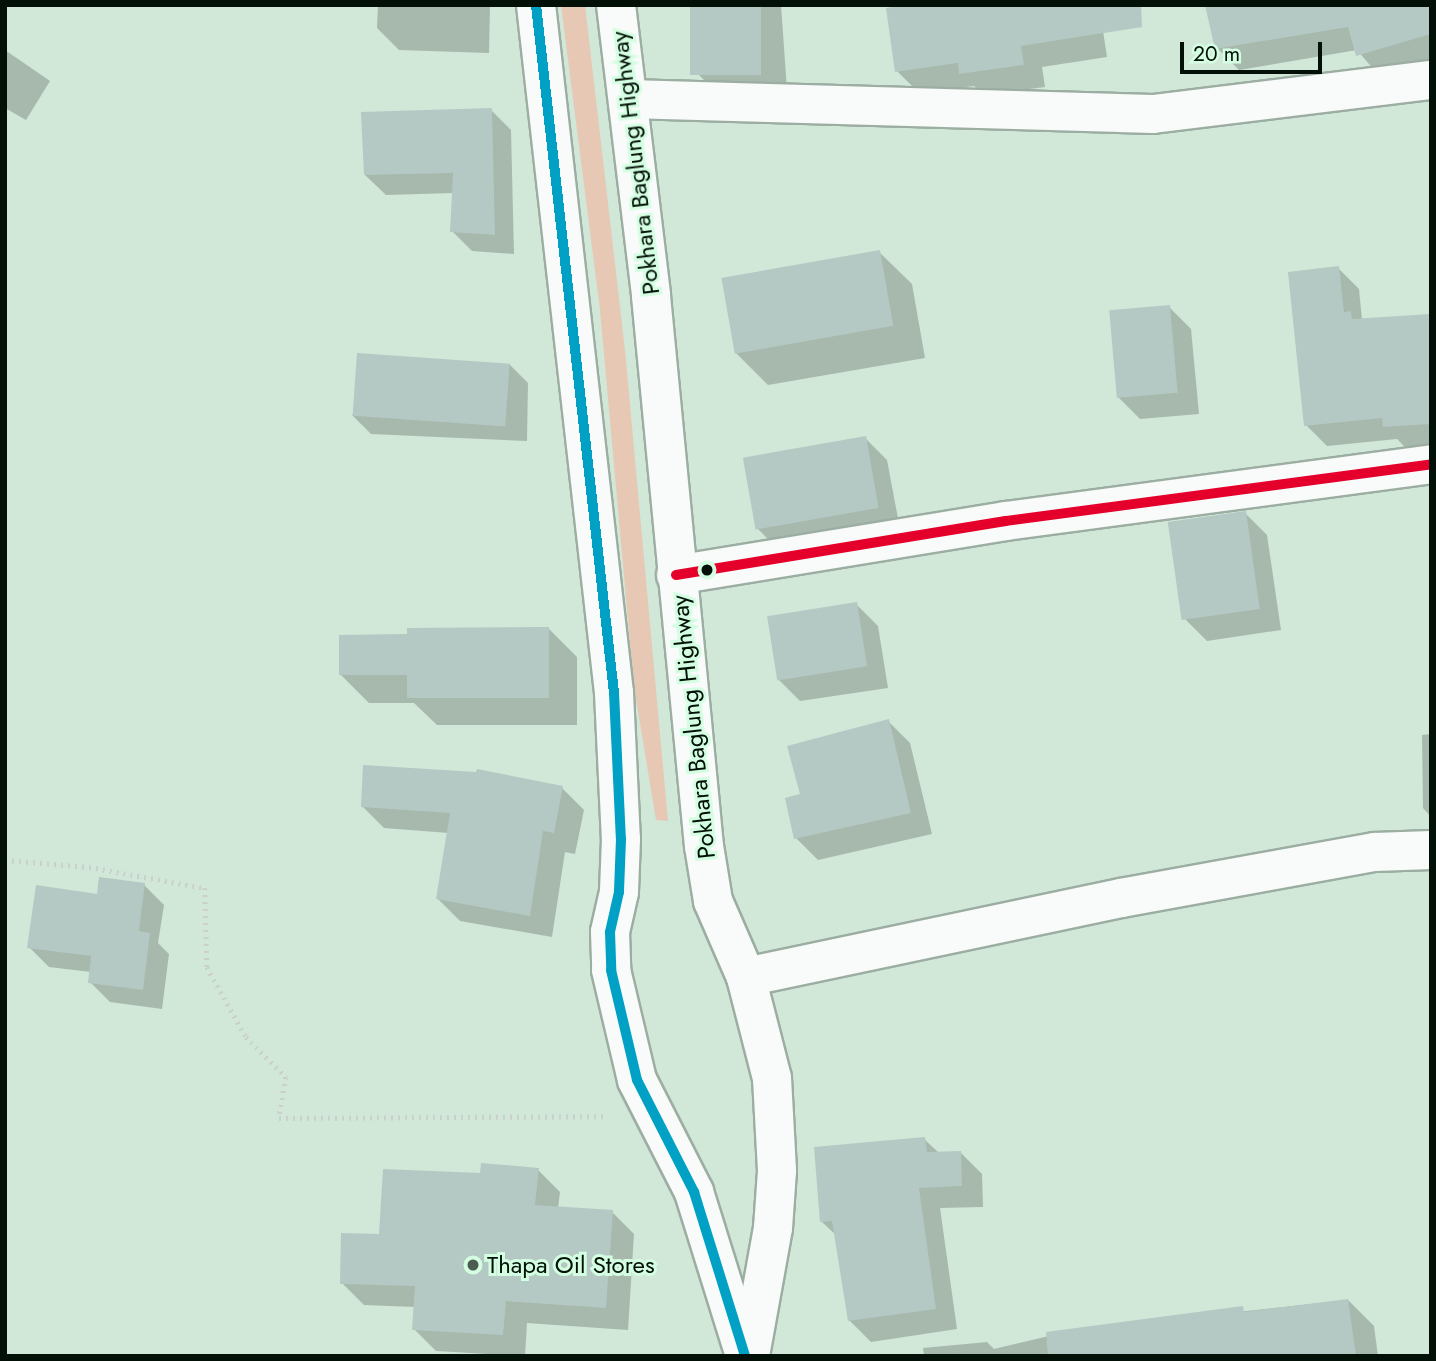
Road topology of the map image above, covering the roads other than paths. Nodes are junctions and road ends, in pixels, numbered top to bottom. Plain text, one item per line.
1 (536, 5) edge
2 (616, 5) edge
3 (1431, 80) edge
4 (628, 99) junction
5 (1431, 464) edge
6 (676, 575) junction
7 (1431, 850) edge
8 (746, 977) junction
9 (747, 1356) edge

1 - 9 main road, Pokhara Baglung Highway
2 - 4 main road, Pokhara Baglung Highway
3 - 4 main road
4 - 6 main road, Pokhara Baglung Highway
5 - 6 main road
6 - 8 main road, Pokhara Baglung Highway
7 - 8 main road
8 - 9 main road, Pokhara Baglung Highway

